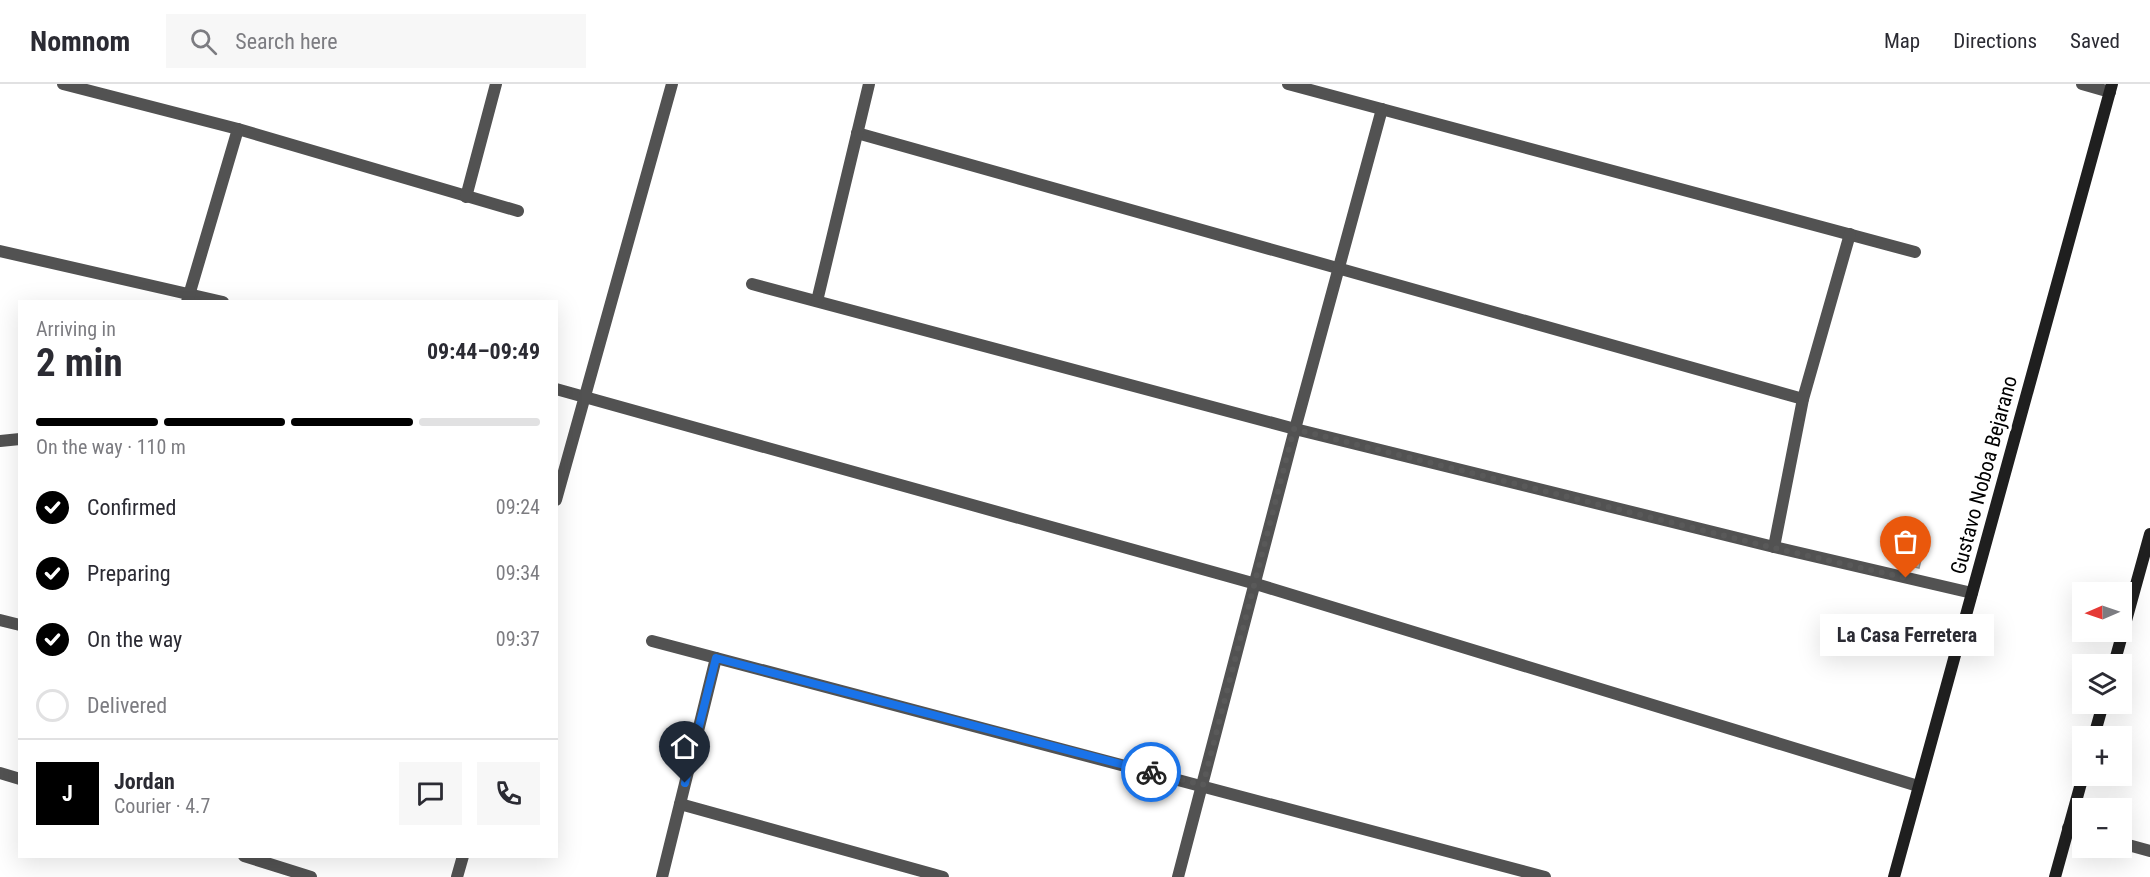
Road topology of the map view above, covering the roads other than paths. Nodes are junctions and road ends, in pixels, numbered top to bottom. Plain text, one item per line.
1 (63, 84) edge
2 (496, 84) edge
3 (672, 84) edge
4 (869, 84) edge
5 (1288, 84) edge
6 (2082, 84) edge
7 (2111, 88) edge
8 (1382, 109) junction
9 (238, 129) junction
10 (857, 133) junction
11 (466, 197) junction
12 (518, 211) dead end
13 (1850, 234) junction
14 (0, 251) edge
15 (1916, 252) dead end
16 (1339, 267) junction
17 (752, 284) dead end
18 (189, 297) edge
19 (209, 300) edge
20 (817, 301) junction
21 (558, 390) edge
22 (584, 396) junction
23 (1803, 399) junction
24 (1294, 429) junction
25 (18, 439) edge
26 (0, 441) edge
27 (558, 493) edge
28 (2150, 534) edge
29 (1774, 548) junction
30 (1256, 584) junction
31 (1972, 593) junction
32 (0, 620) edge
33 (18, 625) edge
34 (652, 641) dead end
35 (2117, 654) edge
36 (716, 658) junction
37 (0, 773) edge
38 (18, 778) edge
39 (1203, 785) junction
40 (1918, 786) junction
41 (2080, 786) edge
42 (680, 804) junction
43 (2068, 828) junction
44 (2072, 829) edge
45 (2132, 846) edge
46 (2150, 851) edge
47 (255, 858) edge
48 (463, 858) edge
49 (276, 862) edge
50 (311, 877) edge
51 (458, 877) edge
52 (662, 877) edge
53 (943, 877) edge
54 (1178, 877) edge
55 (1545, 877) edge
56 (1894, 877) edge
57 (2055, 877) edge

1 - 9 street
2 - 11 street
3 - 22 street
4 - 10 street
5 - 8 street
6 - 7 street
7 - 31 street, Gustavo Noboa Bejarano
8 - 13 street
8 - 16 street
9 - 11 street
9 - 18 street
10 - 16 street
10 - 20 street
11 - 12 street
13 - 15 street
13 - 23 street
14 - 18 street
16 - 23 street
16 - 24 street
17 - 20 street
18 - 19 street
20 - 24 street
21 - 22 street
22 - 27 street
22 - 30 street
23 - 29 street
24 - 29 street
24 - 30 street
25 - 26 street
28 - 35 street
29 - 31 street
30 - 39 street
30 - 40 street
31 - 40 street, Gustavo Noboa Bejarano
32 - 33 street
34 - 36 street
36 - 39 street
36 - 42 street
37 - 38 street
39 - 54 street
39 - 55 street
40 - 56 street, Gustavo Noboa Bejarano
41 - 43 street
42 - 52 street
42 - 53 street
43 - 44 street
43 - 57 street
45 - 46 street
47 - 49 street
48 - 51 street
49 - 50 street

